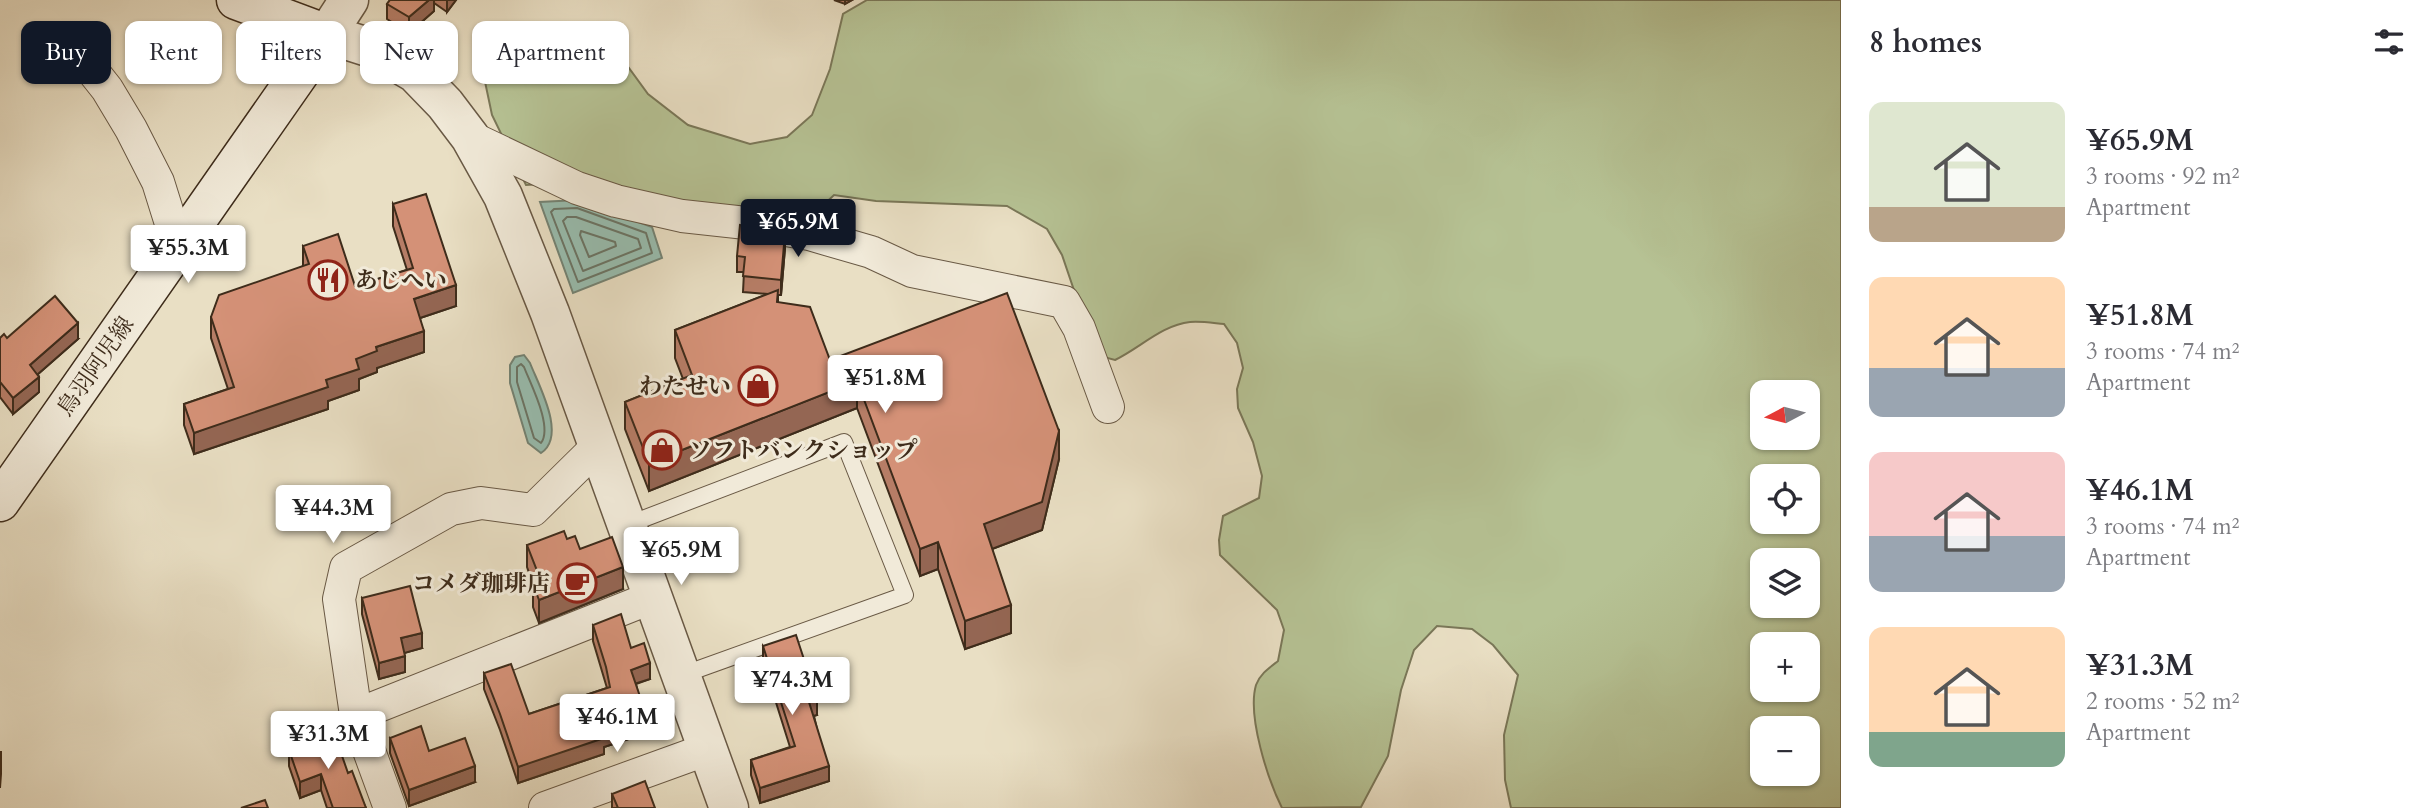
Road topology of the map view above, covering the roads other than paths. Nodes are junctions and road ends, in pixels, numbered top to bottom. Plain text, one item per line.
1 (236, 0) edge
2 (349, 0) edge
3 (292, 21) edge
4 (335, 21) edge
5 (346, 40) edge
6 (103, 84) edge
7 (292, 84) edge
8 (470, 137) junction
9 (178, 246) junction
10 (1108, 407) dead end
11 (597, 447) junction
12 (0, 502) edge
13 (627, 525) junction
14 (653, 597) junction
15 (682, 675) junction
16 (356, 715) junction
17 (708, 749) junction
18 (390, 808) edge
19 (545, 808) edge
20 (729, 808) edge

1 - 3 street
2 - 4 street, 鳥羽阿児線
5 - 8 street
6 - 9 street
7 - 9 street, 鳥羽阿児線
8 - 10 street
8 - 11 street
9 - 12 street, 鳥羽阿児線
11 - 13 street
11 - 16 street
13 - 14 street
13 - 15 lane
14 - 15 street
14 - 16 street
15 - 17 street
16 - 18 street
17 - 19 street
17 - 20 street

